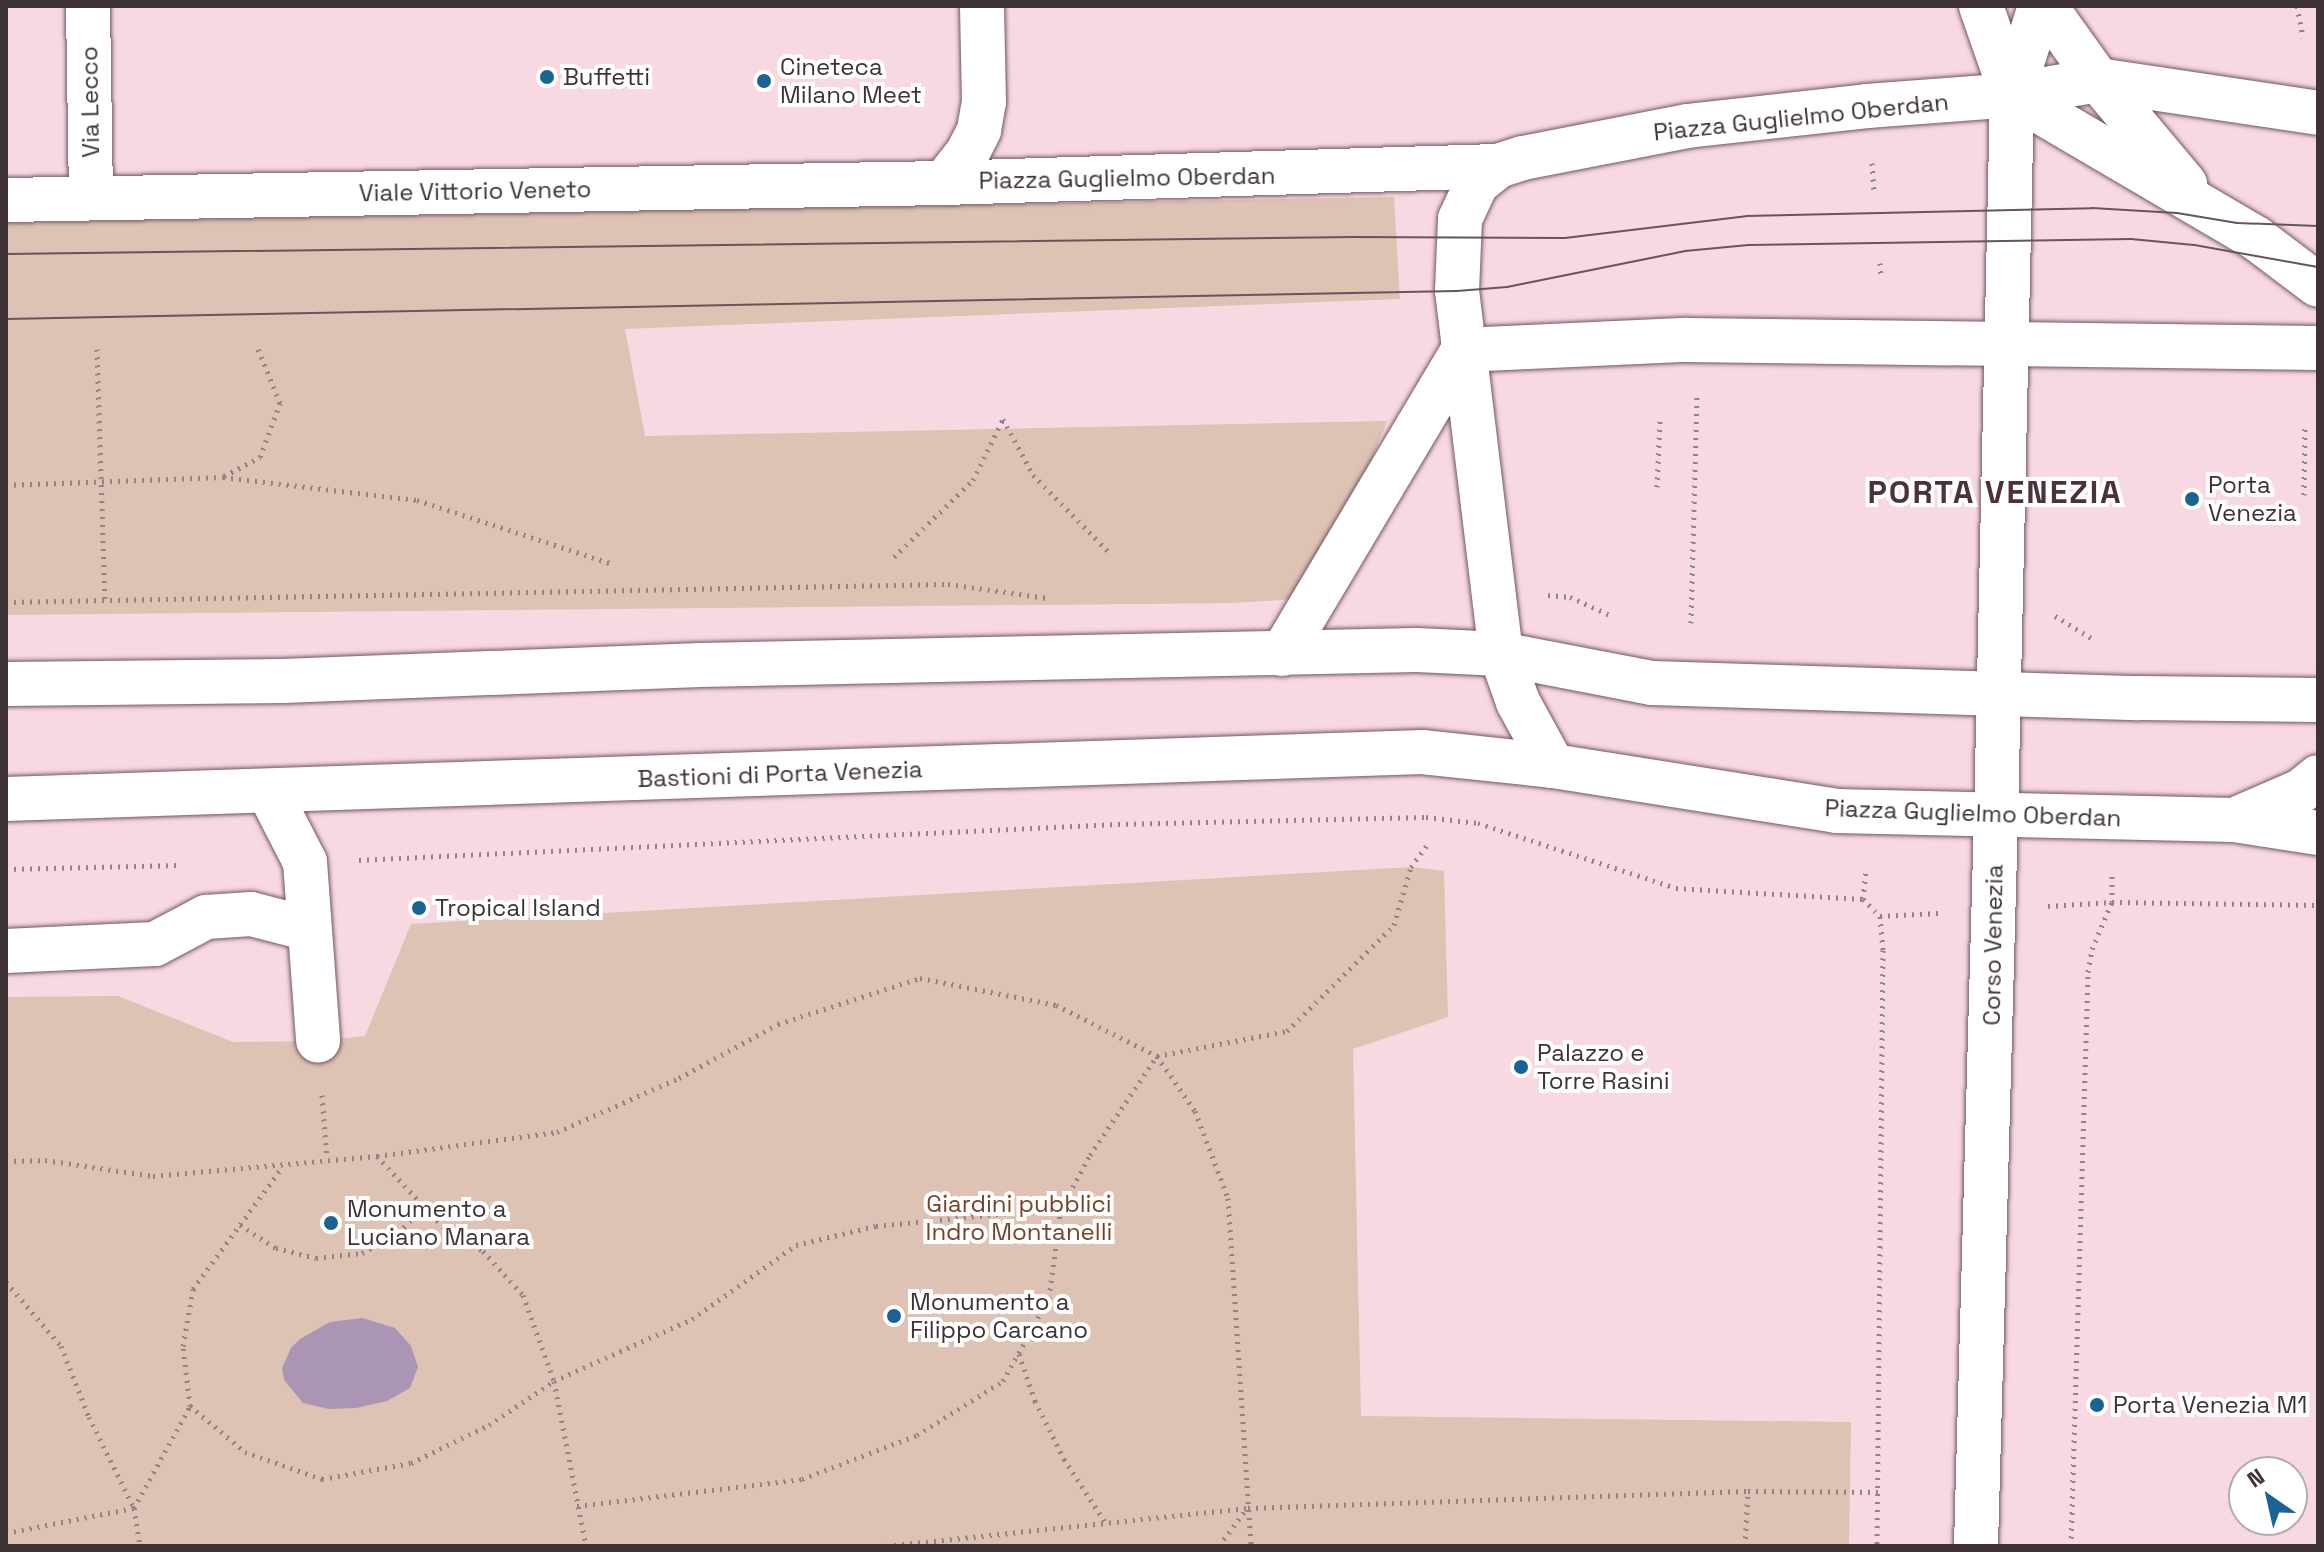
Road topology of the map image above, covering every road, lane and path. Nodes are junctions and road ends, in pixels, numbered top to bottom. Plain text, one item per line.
1 (88, 6) edge
2 (982, 6) edge
3 (1981, 6) edge
4 (2043, 6) edge
5 (2297, 6) edge
6 (2303, 37) dead end
7 (2098, 80) junction
8 (2012, 95) junction
9 (2318, 113) edge
10 (1872, 163) dead end
11 (1498, 166) junction
12 (944, 183) junction
13 (1874, 190) dead end
14 (91, 198) junction
15 (6, 200) edge
16 (2207, 210) junction
17 (1880, 263) dead end
18 (1881, 276) dead end
19 (2318, 285) edge
20 (2007, 345) junction
21 (257, 346) dead end
22 (2318, 348) edge
23 (97, 349) dead end
24 (1463, 350) junction
25 (1697, 386) dead end
26 (1660, 420) dead end
27 (2305, 426) dead end
28 (223, 477) junction
29 (103, 482) junction
30 (6, 485) edge
31 (1657, 487) dead end
32 (2304, 495) dead end
33 (1108, 551) dead end
34 (894, 557) dead end
35 (613, 564) dead end
36 (105, 599) junction
37 (1056, 599) dead end
38 (6, 602) edge
39 (1691, 623) dead end
40 (1282, 654) junction
41 (1501, 654) junction
42 (6, 684) edge
43 (1998, 693) junction
44 (2318, 700) edge
45 (1553, 766) junction
46 (2318, 777) edge
47 (269, 792) junction
48 (6, 799) edge
49 (1996, 817) junction
50 (2234, 820) junction
51 (2318, 833) edge
52 (1427, 845) dead end
53 (305, 862) junction
54 (195, 865) dead end
55 (6, 869) edge
56 (2318, 905) edge
57 (309, 929) junction
58 (6, 951) edge
59 (318, 1041) dead end
60 (1157, 1056) junction
61 (377, 1156) junction
62 (6, 1161) edge
63 (283, 1165) junction
64 (425, 1207) junction
65 (1061, 1208) junction
66 (240, 1225) junction
67 (6, 1282) edge
68 (1019, 1354) junction
69 (554, 1381) junction
70 (190, 1406) junction
71 (1748, 1491) junction
72 (1879, 1492) junction
73 (577, 1506) junction
74 (134, 1508) junction
75 (1248, 1508) junction
76 (1105, 1522) junction
77 (6, 1533) edge
78 (140, 1546) edge
79 (586, 1546) edge
80 (886, 1546) edge
81 (1219, 1546) edge
82 (1251, 1546) edge
83 (1745, 1546) edge
84 (1877, 1546) edge
85 (1976, 1546) edge
86 (2071, 1546) edge

1 - 14 main road, Via Lecco
2 - 12 main road, Piazza Guglielmo Oberdan
3 - 8 main road
4 - 7 main road
4 - 8 main road
5 - 6 path
7 - 8 main road, Piazza Guglielmo Oberdan
7 - 9 main road, Piazza Guglielmo Oberdan
7 - 16 main road
8 - 11 main road, Piazza Guglielmo Oberdan
8 - 16 main road
8 - 20 main road
10 - 13 path
11 - 12 main road, Piazza Guglielmo Oberdan
11 - 24 main road
12 - 14 main road, Viale Vittorio Veneto
14 - 15 main road, Viale Vittorio Veneto
16 - 19 main road
17 - 18 path
20 - 22 main road
20 - 24 main road
20 - 43 main road, Corso Venezia
21 - 28 path
23 - 29 path
24 - 40 main road
24 - 41 main road
25 - 39 path
26 - 31 path
27 - 32 path
28 - 29 path
28 - 35 path
29 - 30 path
29 - 36 path
33 - 34 path
36 - 37 path
36 - 38 path
40 - 41 main road
40 - 42 main road
41 - 43 main road
41 - 45 main road
43 - 44 main road
43 - 49 main road, Corso Venezia
45 - 47 main road, Bastioni di Porta Venezia
45 - 49 main road, Piazza Guglielmo Oberdan
46 - 50 main road, Piazza Guglielmo Oberdan
47 - 48 main road, Bastioni di Porta Venezia
47 - 53 main road
49 - 50 main road, Piazza Guglielmo Oberdan
49 - 85 main road, Corso Venezia
50 - 51 main road
52 - 60 path
53 - 57 main road
53 - 72 path
54 - 55 path
56 - 86 path
57 - 58 main road
57 - 59 main road
60 - 61 path
60 - 65 path
60 - 75 path
61 - 63 path
61 - 64 path
62 - 63 path
63 - 66 path
64 - 66 path
64 - 69 path
65 - 68 path
65 - 69 path
66 - 70 path
67 - 74 path
68 - 73 path
68 - 76 path
69 - 70 path
69 - 73 path
70 - 74 path
71 - 72 path
71 - 75 path
71 - 83 path
72 - 84 path
73 - 79 path
74 - 77 path
74 - 78 path
75 - 76 path
75 - 81 path
75 - 82 path
76 - 80 path

